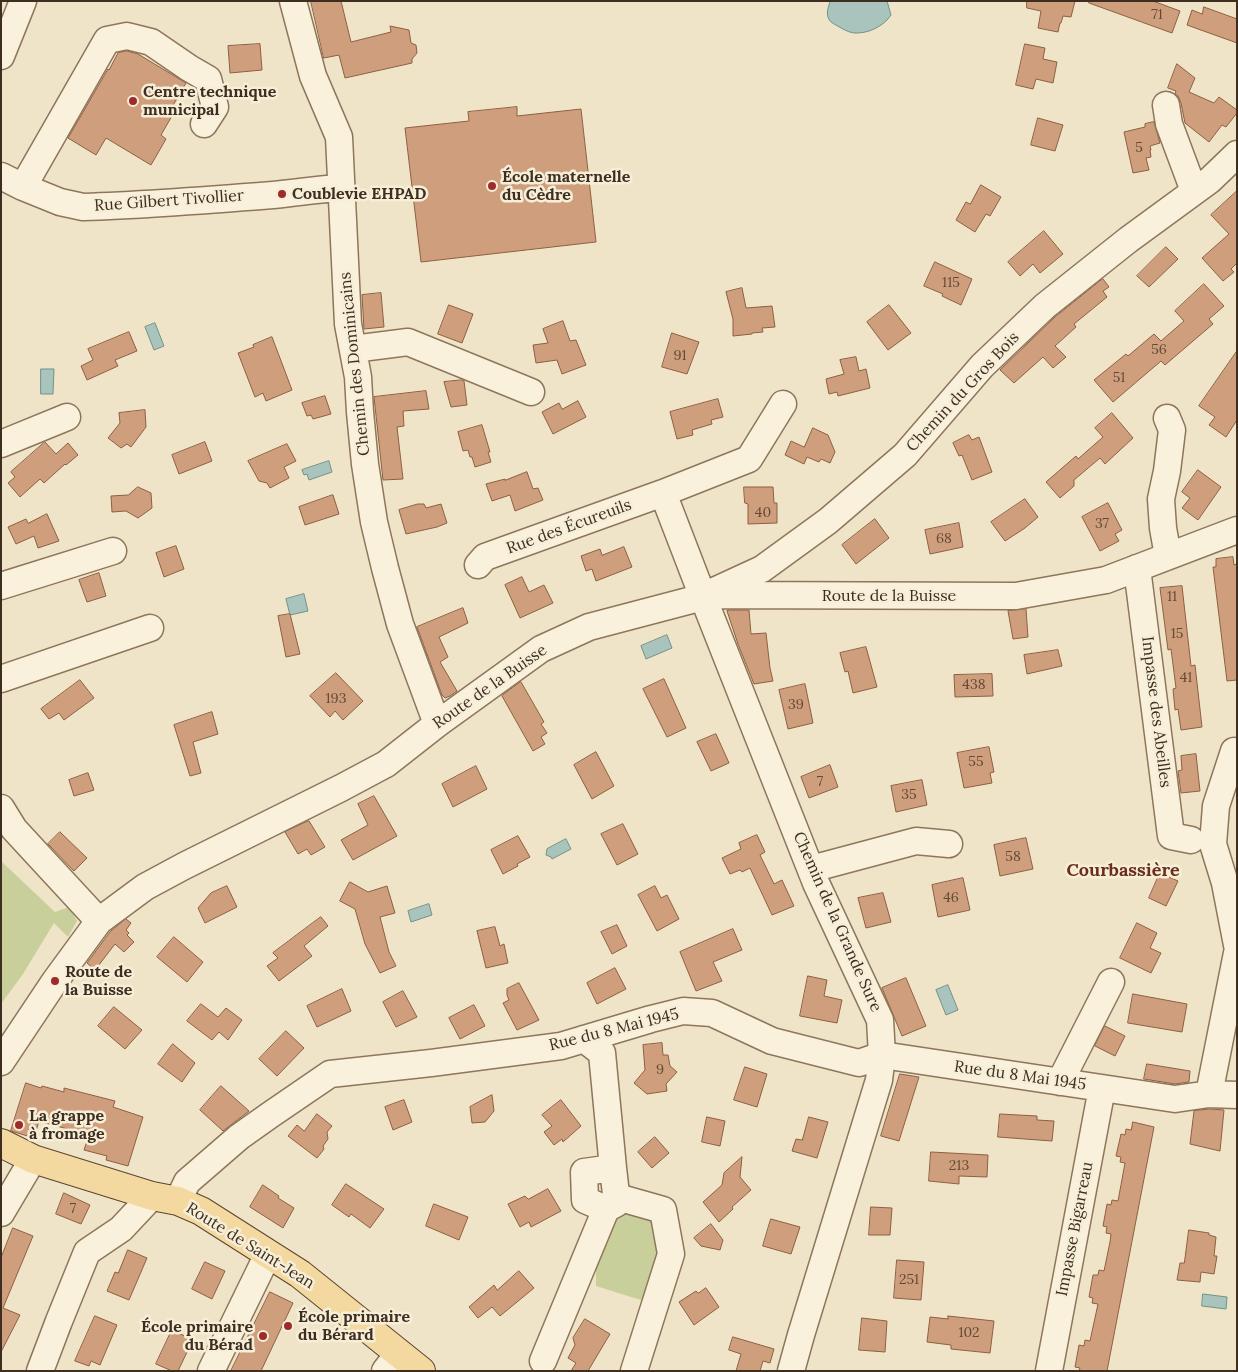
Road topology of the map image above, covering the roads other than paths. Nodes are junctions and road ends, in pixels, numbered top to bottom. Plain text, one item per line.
1 (22, 1) edge
2 (293, 1) edge
3 (1, 56) edge
4 (1166, 105) dead end
5 (204, 124) dead end
6 (1237, 154) edge
7 (12, 182) edge
8 (341, 188) junction
9 (1194, 191) junction
10 (353, 349) junction
11 (531, 392) dead end
12 (783, 404) dead end
13 (67, 417) dead end
14 (1167, 418) dead end
15 (1, 444) edge
16 (663, 493) junction
17 (1237, 530) edge
18 (113, 551) dead end
19 (1168, 556) junction
20 (478, 565) dead end
21 (1137, 568) junction
22 (1, 586) edge
23 (703, 597) junction
24 (150, 628) dead end
25 (1, 679) edge
26 (437, 724) junction
27 (1234, 751) dead end
28 (1, 808) edge
29 (1191, 840) dead end
30 (949, 844) dead end
31 (811, 869) junction
32 (99, 921) junction
33 (1237, 945) edge
34 (1237, 954) edge
35 (1111, 982) dead end
36 (593, 1046) junction
37 (882, 1055) junction
38 (1, 1062) edge
39 (1060, 1082) junction
40 (1102, 1088) junction
41 (1209, 1094) junction
42 (1237, 1095) edge
43 (1, 1142) edge
44 (33, 1159) junction
45 (165, 1198) junction
46 (611, 1203) junction
47 (1, 1213) edge
48 (268, 1254) junction
49 (543, 1361) dead end
50 (392, 1362) edge
51 (40, 1371) edge
52 (211, 1371) edge
53 (421, 1371) edge
54 (634, 1371) edge
55 (791, 1371) edge
56 (1049, 1371) edge

1 - 3 street
2 - 8 street, Chemin des Dominicains
4 - 9 street
5 - 7 street
6 - 9 street, Chemin du Gros Bois
7 - 8 street, Rue Gilbert Tivollier
8 - 10 street, Chemin des Dominicains
9 - 23 street, Chemin du Gros Bois
10 - 11 street
10 - 26 street, Chemin des Dominicains
12 - 16 street, Rue des Écureuils
13 - 15 street
14 - 19 street
16 - 20 street, Rue des Écureuils
16 - 23 street
17 - 19 street, Route de la Buisse
18 - 22 street
19 - 21 street, Route de la Buisse
21 - 23 street, Route de la Buisse
21 - 29 street, Impasse des Abeilles
23 - 26 street, Route de la Buisse
23 - 31 street, Chemin de la Grande Sure
24 - 25 street
26 - 32 street, Route de la Buisse
27 - 33 street
28 - 32 street
30 - 31 street
31 - 37 street, Chemin de la Grande Sure
32 - 38 street, Route de la Buisse
34 - 41 street
35 - 39 street
36 - 37 street, Rue du 8 Mai 1945
36 - 45 street, Rue du 8 Mai 1945
36 - 46 street
37 - 39 street, Rue du 8 Mai 1945
37 - 55 street, Chemin de la Grande Sure
39 - 40 street, Rue du 8 Mai 1945
40 - 41 street, Rue du 8 Mai 1945
40 - 56 street, Impasse Bigarreau
41 - 42 street, Rue du 8 Mai 1945
43 - 44 main road, Route de Saint-Jean
44 - 45 main road, Route de Saint-Jean
44 - 47 street
45 - 48 main road, Route de Saint-Jean
45 - 51 street, Rue du 8 Mai 1945
46 - 49 street
46 - 54 street
48 - 50 main road, Route de Saint-Jean
48 - 52 street
50 - 53 main road, Route de Saint-Jean

